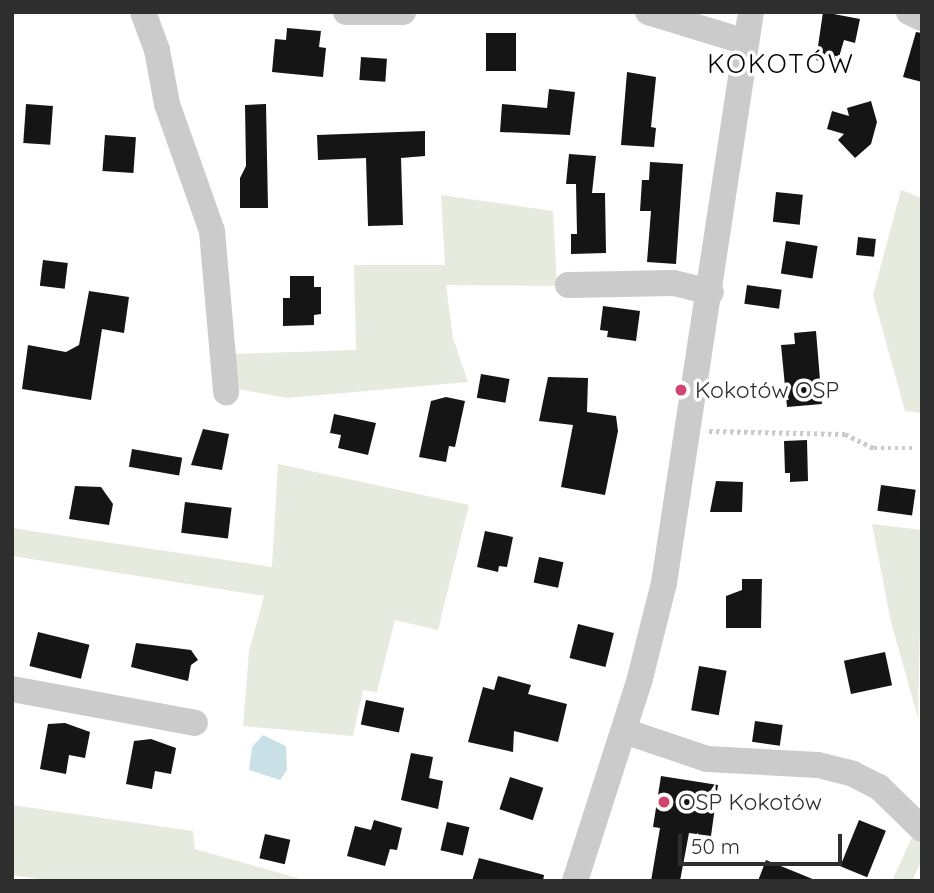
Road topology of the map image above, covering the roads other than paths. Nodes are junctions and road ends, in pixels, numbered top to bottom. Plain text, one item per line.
1 (143, 12) edge
2 (346, 12) edge
3 (403, 12) edge
4 (648, 12) edge
5 (751, 12) edge
6 (909, 12) edge
7 (922, 18) edge
8 (746, 42) junction
9 (568, 285) dead end
10 (711, 292) junction
11 (226, 392) dead end
12 (12, 689) edge
13 (195, 723) dead end
14 (624, 731) junction
15 (922, 829) edge
16 (575, 881) edge

1 - 11 street
2 - 3 street
4 - 8 street
5 - 8 street
6 - 7 street
8 - 10 street
9 - 10 street
10 - 14 street
12 - 13 street
14 - 15 street
14 - 16 street

